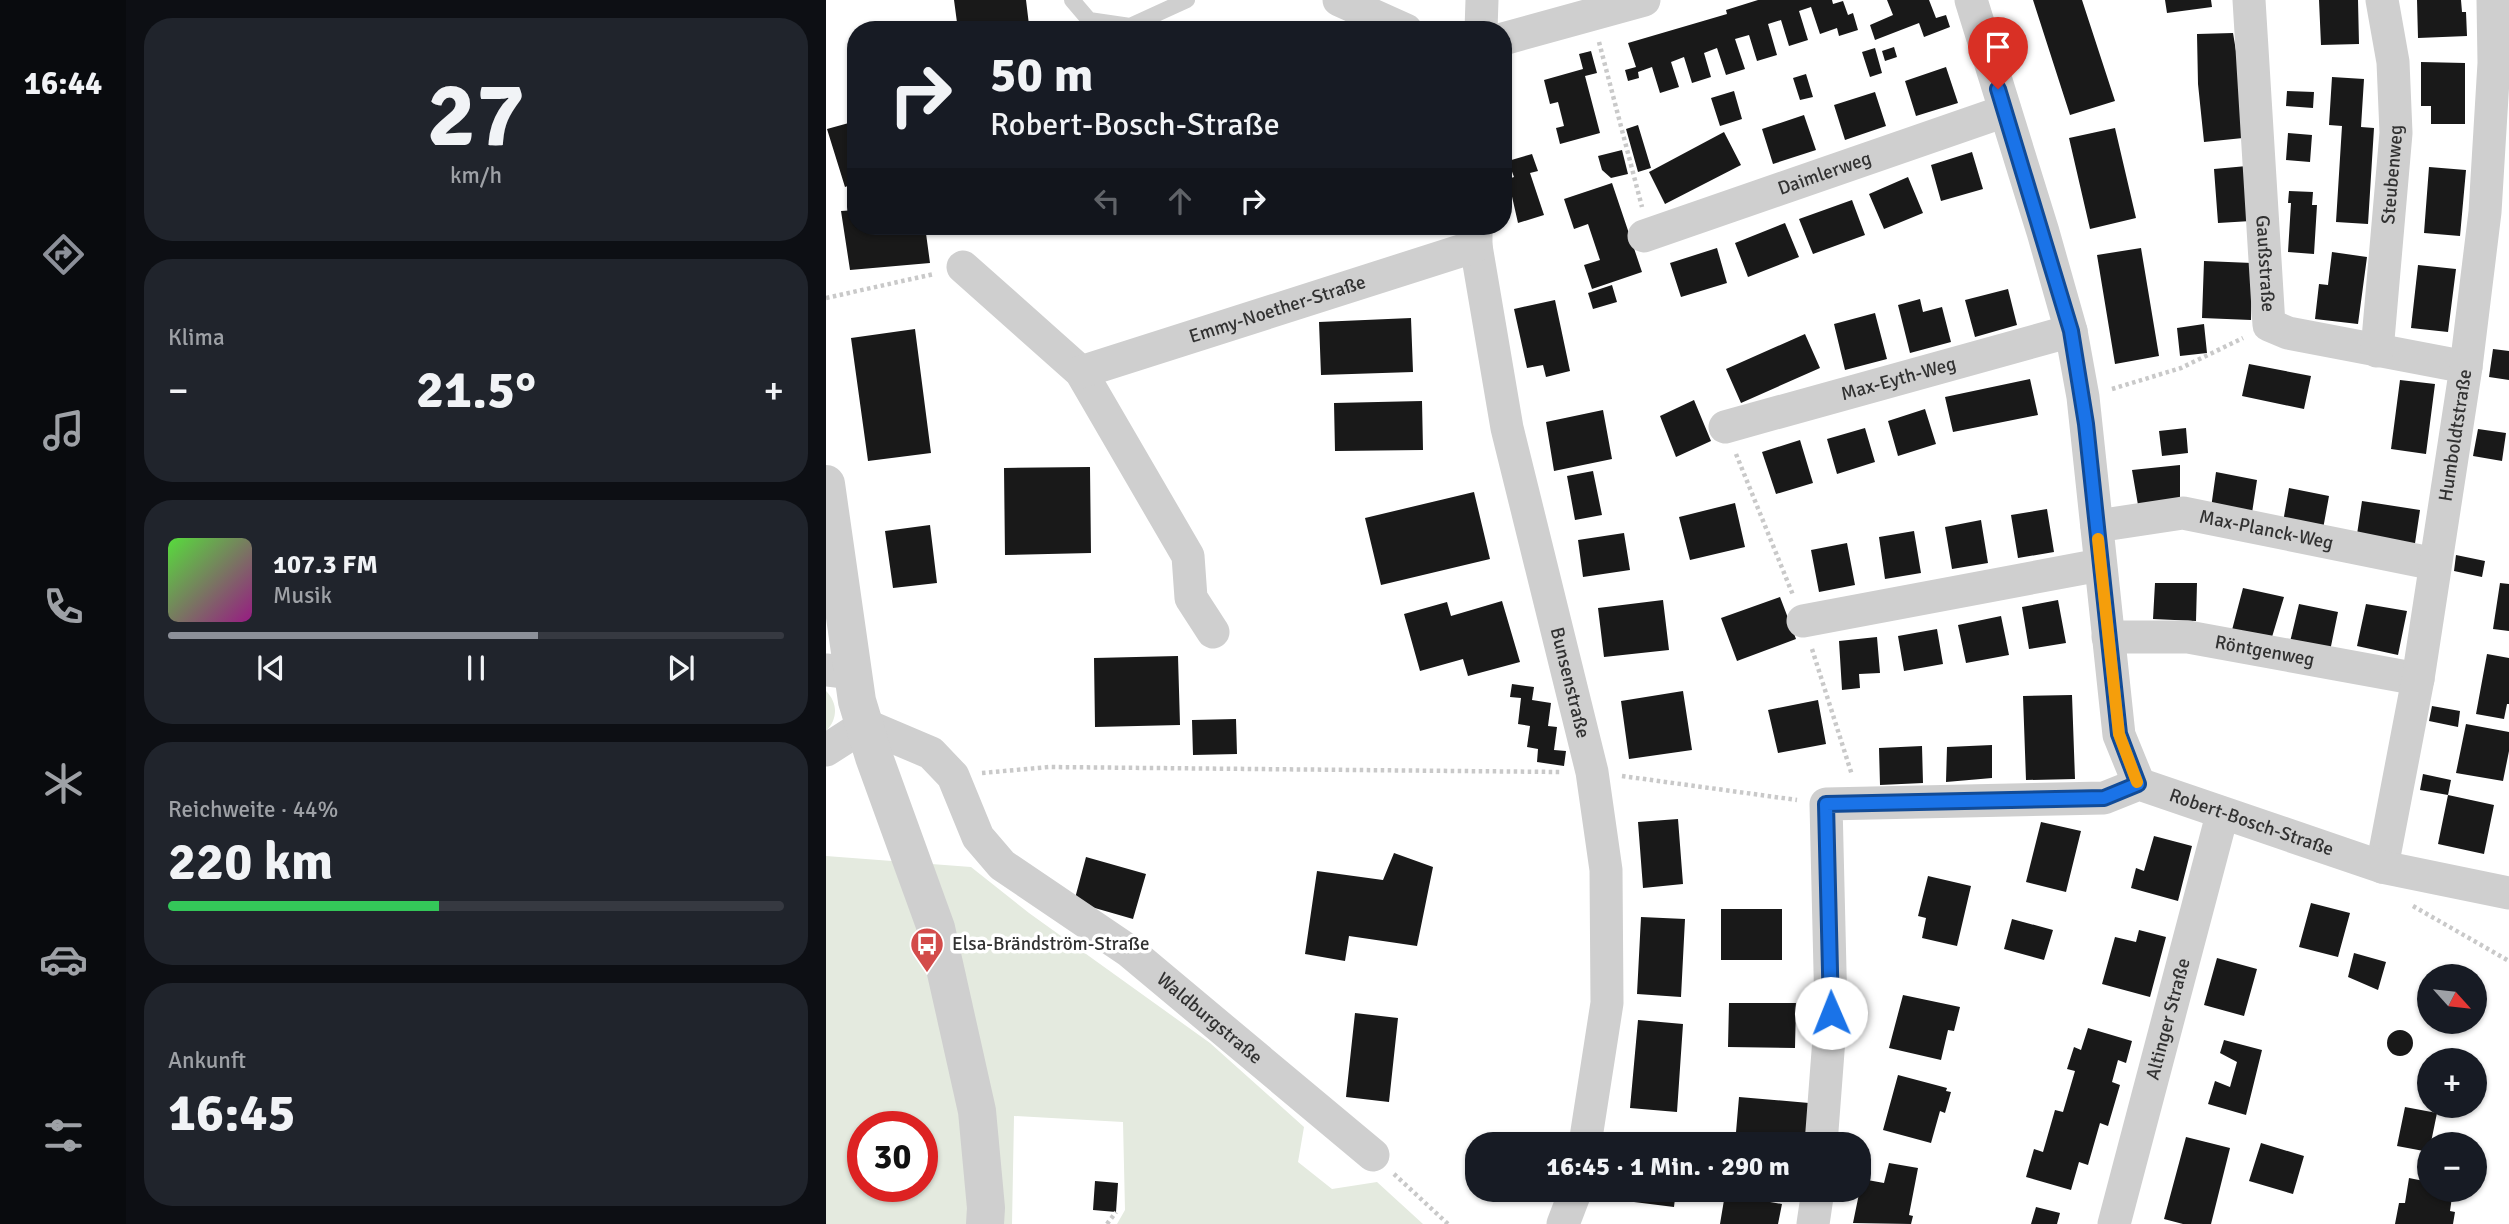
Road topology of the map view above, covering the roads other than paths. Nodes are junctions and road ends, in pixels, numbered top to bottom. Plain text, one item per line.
1 (1072, 0) edge
2 (1187, 0) edge
3 (1339, 0) edge
4 (1482, 0) edge
5 (1644, 0) edge
6 (1970, 0) edge
7 (2249, 0) edge
8 (2382, 0) edge
9 (2493, 0) edge
10 (1096, 21) edge
11 (1141, 21) edge
12 (1386, 21) edge
13 (1481, 21) edge
14 (1512, 37) edge
15 (2005, 111) junction
16 (1646, 235) road end
17 (1476, 236) edge
18 (963, 267) road end
19 (2071, 331) junction
20 (2377, 351) junction
21 (2466, 367) junction
22 (1081, 372) junction
23 (1725, 427) dead end
24 (826, 484) edge
25 (2097, 526) junction
26 (2435, 564) junction
27 (2101, 565) junction
28 (1803, 621) dead end
29 (1213, 632) dead end
30 (2108, 637) junction
31 (839, 672) edge
32 (2418, 679) junction
33 (865, 726) junction
34 (826, 750) edge
35 (2138, 784) junction
36 (2222, 815) junction
37 (2382, 867) junction
38 (2509, 893) edge
39 (1587, 1132) edge
40 (1822, 1132) edge
41 (1373, 1155) road end
42 (1571, 1202) edge
43 (1816, 1202) edge
44 (985, 1224) edge
45 (1563, 1224) edge
46 (1813, 1224) edge
47 (2114, 1224) edge

1 - 10 lane
2 - 11 lane
3 - 12 street
4 - 13 street
5 - 14 street
6 - 15 street
7 - 20 street, Gaußstraße
8 - 20 street, Steubenweg
9 - 21 street, Humboldtstraße
15 - 16 street, Daimlerweg
15 - 19 street
17 - 22 street, Emmy-Noether-Straße
17 - 39 street, Bunsenstraße
18 - 22 street
19 - 23 street, Max-Eyth-Weg
19 - 25 street
20 - 21 street, Gaußstraße
21 - 26 street, Humboldtstraße
22 - 29 street
24 - 31 street
25 - 26 street, Max-Planck-Weg
25 - 27 street
26 - 32 street, Humboldtstraße
27 - 28 street
27 - 30 street
30 - 32 street, Röntgenweg
30 - 35 street
31 - 33 street
32 - 37 street, Humboldtstraße
33 - 34 street
33 - 41 street, Waldburgstraße
33 - 44 street
35 - 36 street, Robert-Bosch-Straße
35 - 40 street
36 - 37 street, Robert-Bosch-Straße
36 - 47 street, Altinger Straße
37 - 38 street, Robert-Bosch-Straße
42 - 45 street
43 - 46 street

